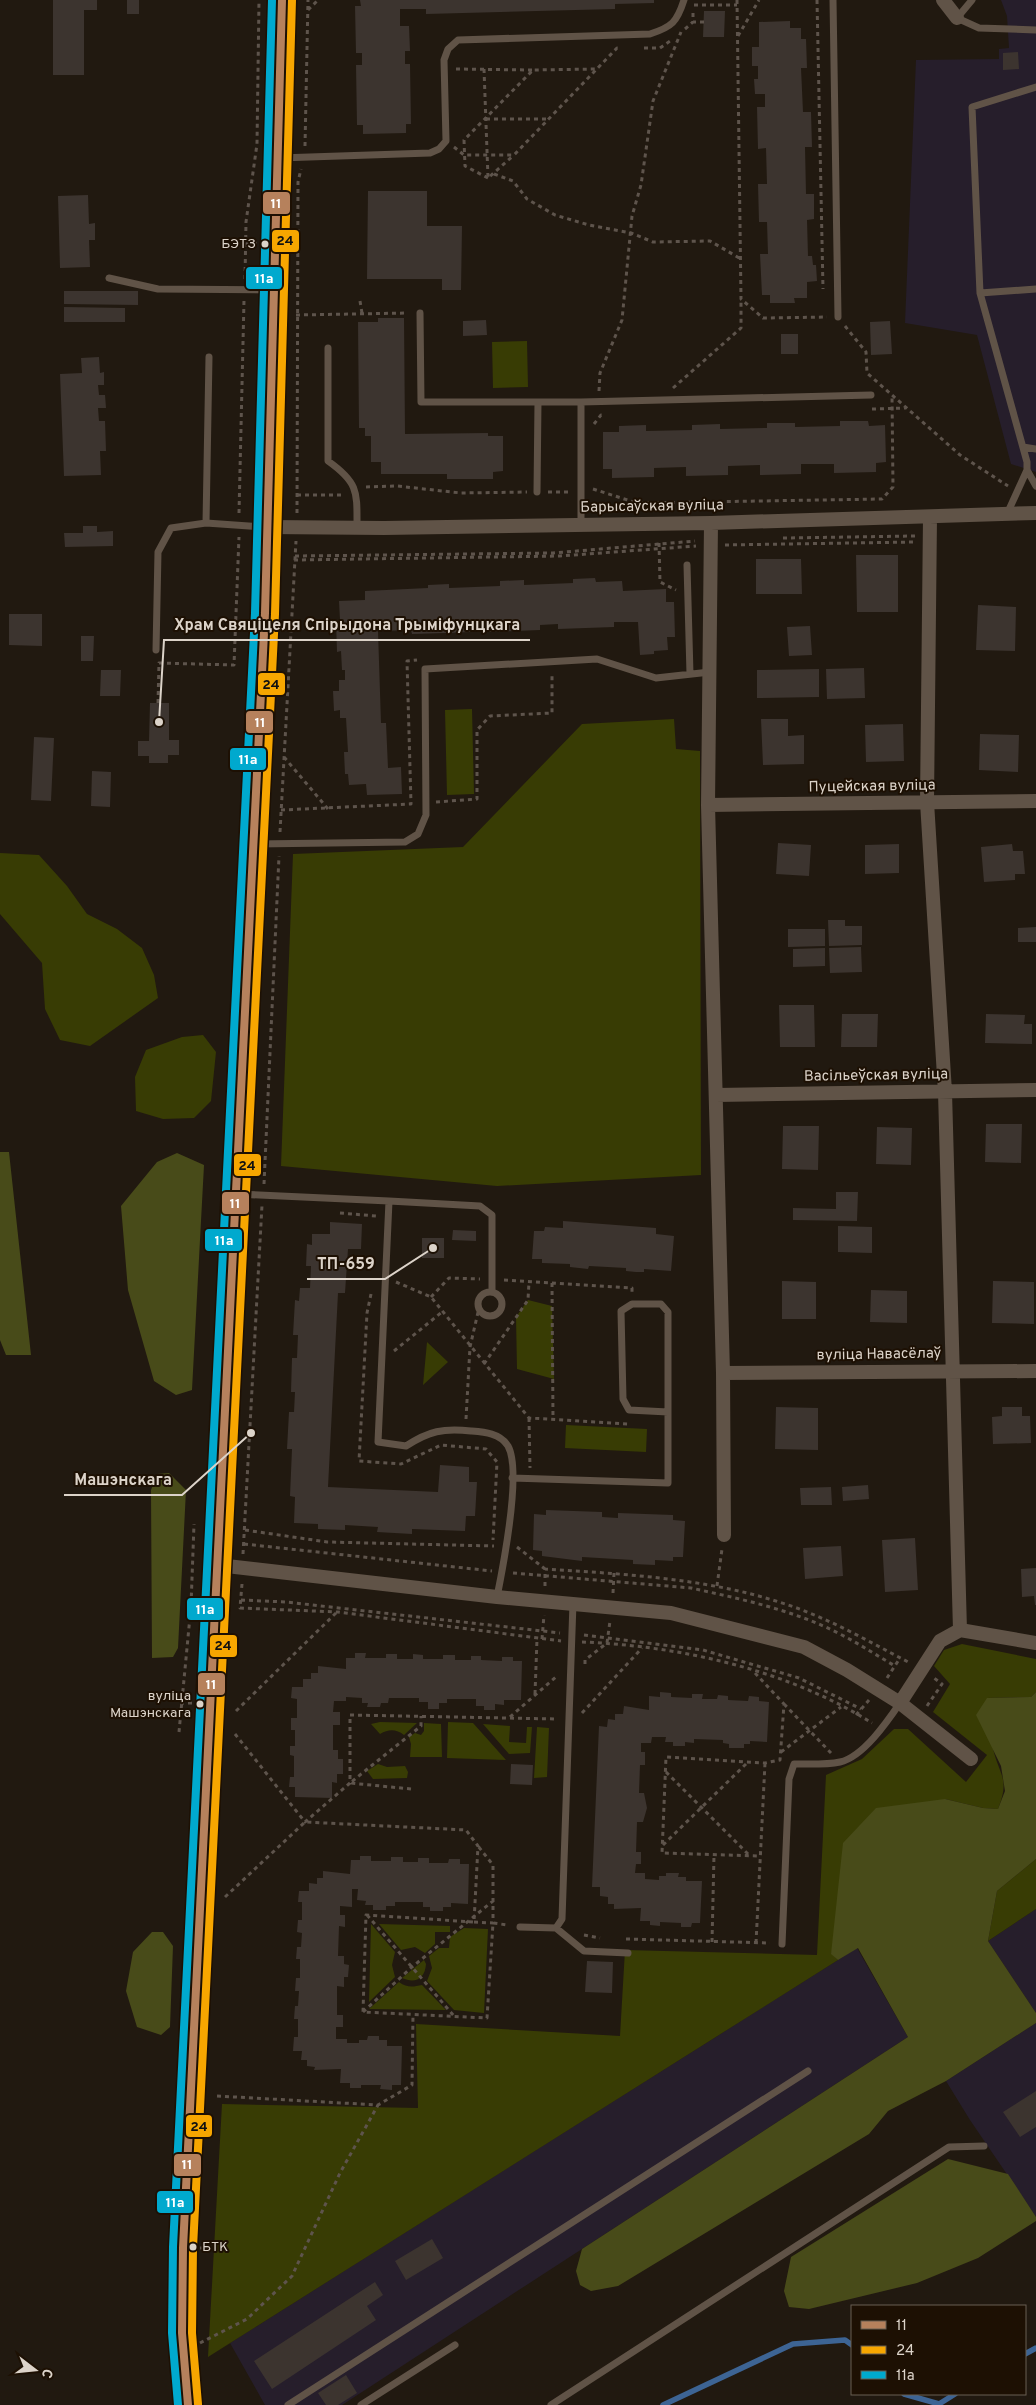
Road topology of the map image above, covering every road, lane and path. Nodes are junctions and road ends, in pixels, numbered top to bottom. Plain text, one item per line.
1 (259, 0) edge
2 (282, 0) edge
3 (308, 0) edge
4 (318, 0) edge
5 (684, 0) edge
6 (700, 0) edge
7 (759, 0) edge
8 (816, 0) edge
9 (833, 0) edge
10 (943, 0) edge
11 (972, 0) edge
12 (737, 2) edge
13 (694, 5) junction
14 (308, 10) junction
15 (957, 18) junction
16 (704, 22) dead end
17 (1036, 30) edge
18 (738, 37) junction
19 (626, 48) dead end
20 (634, 48) dead end
21 (444, 68) junction
22 (598, 69) junction
23 (484, 70) junction
24 (533, 70) junction
25 (1036, 87) edge
26 (485, 119) junction
27 (549, 119) junction
28 (446, 141) junction
29 (464, 155) junction
30 (486, 155) junction
31 (514, 155) junction
32 (305, 156) junction
33 (279, 158) junction
34 (494, 174) junction
35 (488, 178) junction
36 (631, 233) junction
37 (741, 259) junction
38 (109, 278) dead end
39 (1036, 289) edge
40 (244, 290) junction
41 (275, 290) junction
42 (980, 294) junction
43 (824, 298) dead end
44 (741, 299) junction
45 (360, 301) dead end
46 (824, 308) dead end
47 (362, 313) junction
48 (420, 313) joint
49 (296, 315) junction
50 (824, 317) junction
51 (838, 317) junction
52 (328, 348) dead end
53 (209, 358) dead end
54 (871, 395) dead end
55 (892, 395) junction
56 (659, 400) junction
57 (599, 401) junction
58 (538, 402) junction
59 (581, 402) junction
60 (892, 408) junction
61 (906, 408) junction
62 (862, 409) dead end
63 (610, 415) dead end
64 (592, 426) dead end
65 (1023, 447) junction
66 (1036, 449) edge
67 (1028, 470) junction
68 (593, 480) dead end
69 (1036, 486) edge
70 (356, 489) junction
71 (594, 489) junction
72 (537, 492) junction
73 (581, 492) junction
74 (1018, 492) junction
75 (297, 496) junction
76 (1036, 513) edge
77 (1007, 514) junction
78 (930, 517) junction
79 (206, 523) junction
80 (711, 523) junction
81 (581, 524) junction
82 (239, 525) junction
83 (268, 527) junction
84 (297, 528) junction
85 (357, 528) junction
86 (781, 538) dead end
87 (930, 539) junction
88 (711, 542) junction
89 (658, 543) junction
90 (659, 548) junction
91 (294, 558) junction
92 (687, 566) dead end
93 (680, 592) dead end
94 (156, 650) dead end
95 (426, 660) dead end
96 (552, 662) junction
97 (710, 672) junction
98 (690, 674) junction
99 (158, 703) dead end
100 (284, 757) junction
101 (1036, 801) edge
102 (426, 802) junction
103 (927, 802) junction
104 (411, 804) junction
105 (708, 805) junction
106 (281, 810) junction
107 (328, 810) junction
108 (280, 843) junction
109 (253, 844) junction
110 (1036, 1090) edge
111 (946, 1092) junction
112 (716, 1095) junction
113 (235, 1194) junction
114 (263, 1194) junction
115 (389, 1200) junction
116 (385, 1277) junction
117 (492, 1280) junction
118 (529, 1282) junction
119 (552, 1283) junction
120 (492, 1292) junction
121 (430, 1297) junction
122 (632, 1304) junction
123 (479, 1308) junction
124 (442, 1312) junction
125 (470, 1347) junction
126 (382, 1361) junction
127 (484, 1364) junction
128 (952, 1371) junction
129 (1036, 1371) edge
130 (723, 1373) junction
131 (668, 1412) junction
132 (553, 1420) junction
133 (630, 1424) dead end
134 (465, 1430) junction
135 (465, 1447) dead end
136 (512, 1478) junction
137 (194, 1524) dead end
138 (245, 1530) junction
139 (724, 1535) joint
140 (244, 1544) junction
141 (493, 1546) dead end
142 (508, 1546) junction
143 (243, 1554) dead end
144 (218, 1565) junction
145 (545, 1570) dead end
146 (502, 1572) junction
147 (614, 1581) junction
148 (242, 1584) dead end
149 (718, 1586) junction
150 (497, 1597) junction
151 (241, 1600) junction
152 (573, 1602) junction
153 (612, 1606) junction
154 (240, 1608) dead end
155 (338, 1612) dead end
156 (960, 1630) junction
157 (571, 1634) junction
158 (608, 1638) junction
159 (537, 1639) dead end
160 (1036, 1643) edge
161 (642, 1648) dead end
162 (895, 1666) dead end
163 (585, 1668) dead end
164 (922, 1669) junction
165 (754, 1672) dead end
166 (557, 1676) dead end
167 (535, 1695) junction
168 (583, 1702) dead end
169 (900, 1703) junction
170 (784, 1704) junction
171 (841, 1707) dead end
172 (861, 1709) dead end
173 (236, 1710) dead end
174 (582, 1710) junction
175 (421, 1716) junction
176 (920, 1717) junction
177 (509, 1718) junction
178 (569, 1719) junction
179 (582, 1720) dead end
180 (872, 1723) dead end
181 (810, 1730) junction
182 (865, 1730) dead end
183 (179, 1732) dead end
184 (235, 1734) dead end
185 (838, 1750) dead end
186 (780, 1752) junction
187 (971, 1759) dead end
188 (749, 1762) junction
189 (765, 1762) junction
190 (666, 1772) junction
191 (350, 1784) junction
192 (411, 1789) dead end
193 (701, 1807) junction
194 (305, 1822) junction
195 (663, 1844) junction
196 (478, 1846) junction
197 (714, 1855) junction
198 (750, 1856) junction
199 (760, 1856) junction
200 (225, 1897) dead end
201 (493, 1901) junction
202 (366, 1914) junction
203 (474, 1916) junction
204 (466, 1922) junction
205 (474, 1922) junction
206 (493, 1923) junction
207 (520, 1927) joint
208 (556, 1928) junction
209 (581, 1935) dead end
210 (610, 1938) dead end
211 (619, 1939) dead end
212 (712, 1942) junction
213 (756, 1943) junction
214 (782, 1944) joint
215 (628, 1953) dead end
216 (412, 1967) junction
217 (362, 2012) junction
218 (413, 2015) junction
219 (455, 2016) junction
220 (808, 2071) dead end
221 (217, 2096) dead end
222 (378, 2105) junction
223 (984, 2146) dead end
224 (200, 2344) dead end
225 (456, 2345) dead end
226 (188, 2405) edge
227 (288, 2405) edge
228 (361, 2405) edge
229 (551, 2405) edge

1 - 40 path
2 - 33 main road
3 - 14 path
4 - 14 path
5 - 21 lane
6 - 13 path
7 - 18 path
8 - 43 path
9 - 51 lane
10 - 15 street
11 - 15 lane
12 - 13 path
12 - 18 path
13 - 16 path
14 - 32 path
15 - 17 lane
18 - 37 path
19 - 22 path
20 - 36 path
21 - 23 path
21 - 28 lane
22 - 24 path
22 - 27 path
23 - 24 path
23 - 26 path
24 - 26 path
25 - 42 lane
26 - 27 path
26 - 29 path
26 - 30 path
27 - 31 path
28 - 29 path
28 - 32 lane
29 - 30 path
29 - 35 path
30 - 31 path
30 - 35 path
31 - 34 path
32 - 33 lane
32 - 49 path
33 - 41 main road
34 - 35 path
34 - 36 path
36 - 37 path
36 - 57 path
37 - 44 path
38 - 40 lane
39 - 42 lane
40 - 41 lane
40 - 82 path
41 - 83 main road
42 - 65 lane
44 - 50 path
44 - 56 path
45 - 47 path
46 - 50 path
47 - 48 path
47 - 49 path
48 - 58 lane
49 - 75 path
50 - 51 path
51 - 55 path
52 - 70 lane
53 - 79 lane
54 - 56 lane
55 - 60 path
55 - 61 path
56 - 57 lane
57 - 59 lane
58 - 59 lane
58 - 72 lane
59 - 73 lane
60 - 61 path
60 - 62 path
60 - 71 path
61 - 74 path
63 - 64 path
65 - 66 lane
65 - 67 lane
67 - 69 lane
67 - 74 lane
68 - 71 path
70 - 72 path
70 - 75 path
70 - 85 lane
71 - 73 path
72 - 73 path
73 - 81 lane
74 - 77 lane
75 - 84 path
76 - 77 street, Барысаўская вуліца
77 - 78 street, Барысаўская вуліца
78 - 80 street, Барысаўская вуліца
78 - 87 street
79 - 82 lane
79 - 94 lane
80 - 81 street, Барысаўская вуліца
80 - 88 street
81 - 85 street, Барысаўская вуліца
82 - 83 lane
82 - 99 path
83 - 84 street, Барысаўская вуліца
83 - 109 main road
84 - 85 street, Барысаўская вуліца
84 - 91 path
86 - 87 path
87 - 88 path
87 - 103 street
88 - 89 path
88 - 90 path
88 - 97 street
89 - 90 path
89 - 91 path
90 - 91 path
90 - 93 path
91 - 100 path
92 - 98 lane
95 - 104 path
96 - 98 lane
96 - 102 path
96 - 102 lane
97 - 98 lane
97 - 105 street
100 - 106 path
100 - 107 path
101 - 103 street, Пуцейская вуліца
102 - 104 path
102 - 108 lane
103 - 105 street, Пуцейская вуліца
103 - 111 street
104 - 107 path
105 - 112 street
106 - 107 path
106 - 108 path
108 - 109 lane
108 - 114 path
109 - 113 main road
110 - 111 street, Васільеўская вуліца
111 - 112 street, Васільеўская вуліца
111 - 128 street
112 - 130 street
113 - 114 lane
113 - 144 main road
114 - 115 lane
114 - 138 path
115 - 116 lane
115 - 117 lane
116 - 121 path
116 - 126 lane
117 - 118 path
117 - 120 lane
117 - 121 path
118 - 119 path
118 - 127 path
119 - 122 path
119 - 132 path
120 - 123 lane
120 - 123 lane
121 - 124 path
122 - 131 lane
122 - 131 lane
123 - 125 path
124 - 125 path
124 - 126 path
125 - 127 path
125 - 134 path
126 - 134 lane
127 - 132 path
128 - 129 street, вуліца Навасёлаў
128 - 130 street, вуліца Навасёлаў
128 - 156 street
130 - 139 street
131 - 136 lane
132 - 133 path
134 - 135 path
134 - 136 lane
136 - 142 lane
137 - 183 path
138 - 140 path
138 - 141 path
139 - 149 path
140 - 143 path
140 - 146 path
142 - 145 path
142 - 146 lane
144 - 150 street
144 - 226 main road
146 - 147 path
146 - 150 lane
147 - 149 path
147 - 153 path
147 - 162 path
148 - 151 path
149 - 164 path
150 - 152 street
151 - 154 path
151 - 157 path
152 - 153 street
152 - 157 lane
153 - 158 path
153 - 169 street
155 - 173 path
156 - 160 street
156 - 164 street
157 - 158 path
157 - 178 lane
158 - 163 path
158 - 172 path
159 - 167 path
161 - 174 path
164 - 169 street
164 - 176 path
165 - 170 path
166 - 167 path
167 - 177 path
168 - 174 path
169 - 176 street
169 - 214 lane
170 - 181 path
170 - 186 path
171 - 181 path
174 - 178 path
174 - 179 path
175 - 177 path
175 - 191 path
175 - 191 path
176 - 187 street
177 - 178 path
178 - 208 lane
180 - 182 path
181 - 185 path
181 - 186 path
184 - 194 path
186 - 189 path
188 - 189 path
188 - 190 path
188 - 193 path
189 - 199 path
190 - 193 path
190 - 195 path
191 - 192 path
191 - 194 path
193 - 195 path
193 - 198 path
194 - 196 path
194 - 200 path
195 - 197 path
196 - 201 path
196 - 203 path
197 - 198 path
197 - 212 path
198 - 199 path
199 - 213 path
201 - 203 path
201 - 206 path
202 - 204 path
202 - 216 path
202 - 217 path
203 - 204 path
203 - 205 path
204 - 205 path
204 - 216 path
205 - 206 path
206 - 207 path
206 - 219 path
207 - 208 lane
208 - 215 lane
209 - 210 path
211 - 212 path
212 - 213 path
213 - 214 path
216 - 217 path
216 - 219 path
217 - 218 path
218 - 219 path
218 - 222 path
220 - 227 lane
221 - 222 path
222 - 224 path
223 - 229 lane
225 - 228 lane

